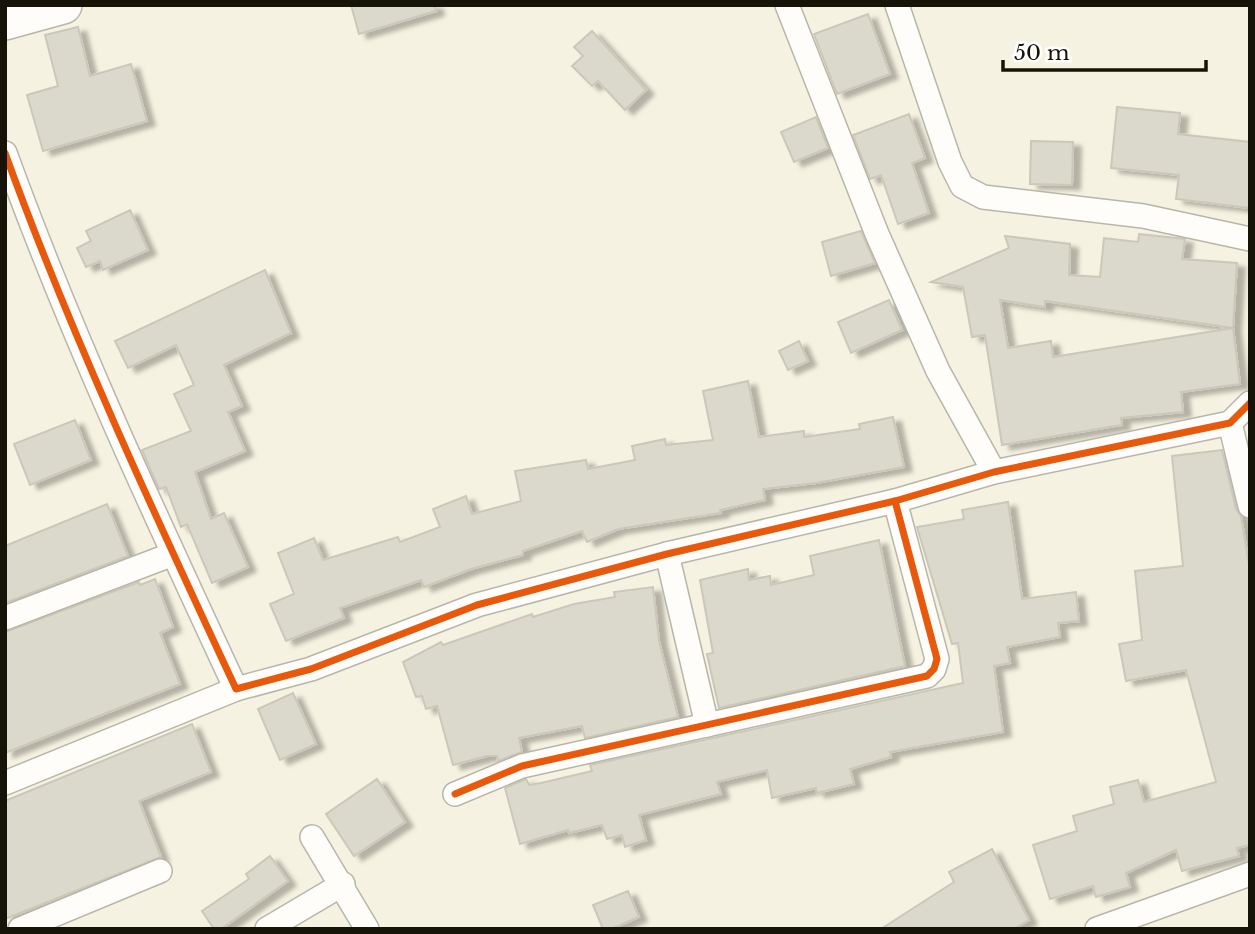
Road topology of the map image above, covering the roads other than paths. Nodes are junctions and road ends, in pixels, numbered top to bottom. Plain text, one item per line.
1 (63, 5) edge
2 (787, 5) edge
3 (897, 5) edge
4 (5, 21) edge
5 (5, 153) edge
6 (1250, 239) edge
7 (1250, 403) edge
8 (1230, 424) junction
9 (994, 472) junction
10 (895, 501) junction
11 (1250, 506) edge
12 (173, 554) junction
13 (667, 554) junction
14 (5, 618) edge
15 (236, 689) junction
16 (707, 725) junction
17 (5, 783) edge
18 (455, 794) dead end
19 (312, 837) dead end
20 (160, 870) dead end
21 (1250, 874) edge
22 (343, 884) junction
23 (20, 929) edge
24 (267, 929) edge
25 (367, 929) edge
26 (1097, 929) edge

1 - 4 main road
2 - 9 street
3 - 6 street
5 - 12 street
7 - 8 street
8 - 9 street
8 - 11 street
9 - 10 street
10 - 13 street
10 - 16 street
12 - 14 street
12 - 15 street
13 - 15 street
13 - 16 street
15 - 17 street
16 - 18 street
19 - 22 street
20 - 23 street
21 - 26 street
22 - 24 street
22 - 25 street

